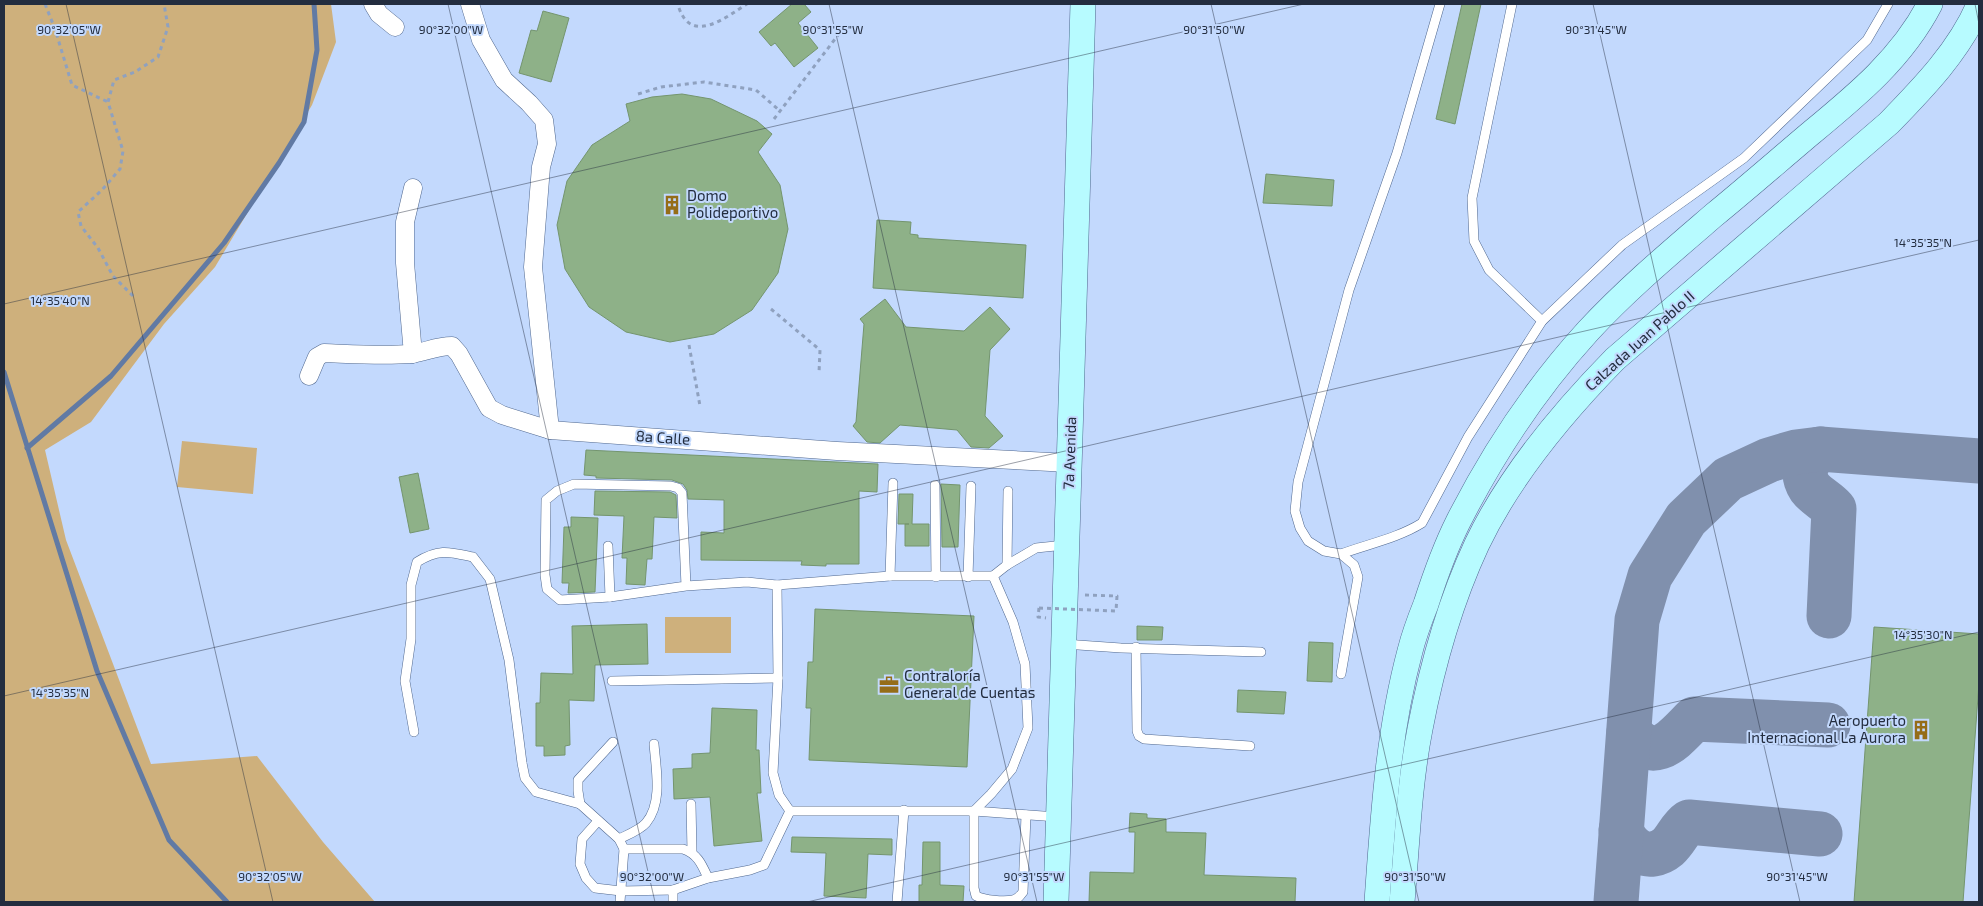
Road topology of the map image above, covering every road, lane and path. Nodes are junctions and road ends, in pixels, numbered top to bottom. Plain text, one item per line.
1 (45, 4) edge
2 (164, 4) edge
3 (373, 4) edge
4 (470, 4) edge
5 (747, 4) edge
6 (1083, 4) edge
7 (1440, 4) edge
8 (1512, 4) edge
9 (1888, 4) edge
10 (1930, 4) edge
11 (1979, 5) edge
12 (679, 8) dead end
13 (852, 26) dead end
14 (395, 27) dead end
15 (638, 94) dead end
16 (108, 102) junction
17 (780, 111) junction
18 (774, 119) dead end
19 (413, 188) dead end
20 (133, 296) dead end
21 (771, 309) dead end
22 (1542, 321) junction
23 (689, 345) dead end
24 (413, 354) junction
25 (819, 373) dead end
26 (309, 376) dead end
27 (700, 406) dead end
28 (550, 430) junction
29 (1070, 463) junction
30 (893, 483) dead end
31 (935, 485) dead end
32 (971, 486) dead end
33 (1008, 491) dead end
34 (1067, 544) junction
35 (608, 546) dead end
36 (1341, 554) junction
37 (1007, 565) junction
38 (890, 576) junction
39 (936, 576) junction
40 (968, 576) junction
41 (993, 576) junction
42 (777, 584) junction
43 (686, 586) junction
44 (1066, 594) junction
45 (610, 597) junction
46 (1038, 617) dead end
47 (1064, 644) junction
48 (1136, 647) junction
49 (1261, 652) dead end
50 (1341, 674) dead end
51 (778, 678) junction
52 (612, 682) dead end
53 (414, 732) dead end
54 (613, 742) dead end
55 (654, 744) dead end
56 (1250, 746) dead end
57 (580, 804) junction
58 (690, 804) dead end
59 (904, 810) junction
60 (790, 811) junction
61 (974, 811) junction
62 (1026, 815) junction
63 (1059, 817) junction
64 (598, 821) junction
65 (619, 840) junction
66 (624, 849) junction
67 (692, 852) junction
68 (708, 878) junction
69 (673, 890) junction
70 (621, 891) junction
71 (620, 902) edge
72 (673, 902) edge
73 (897, 902) edge
74 (1056, 902) edge
75 (1377, 902) edge
76 (1402, 902) edge

1 - 16 path
2 - 16 path
3 - 14 street
4 - 28 street
5 - 12 path
6 - 29 main road, 7a Avenida
7 - 36 lane
8 - 22 lane
9 - 22 lane
10 - 75 main road
11 - 76 main road, Calzada Juan Pablo II
13 - 17 path
15 - 17 path
16 - 20 path
17 - 18 path
19 - 24 street
21 - 25 path
22 - 36 lane
23 - 27 path
24 - 26 street, 8a Calle
24 - 28 street, 8a Calle
28 - 29 street, 8a Calle
29 - 34 main road, 7a Avenida
30 - 38 lane
31 - 39 lane
32 - 40 lane
33 - 37 lane
34 - 37 lane
34 - 44 main road, 7a Avenida
35 - 45 lane
36 - 50 lane
37 - 41 lane
38 - 39 lane
38 - 42 lane
39 - 40 lane
40 - 41 lane
41 - 61 lane
42 - 43 lane
42 - 51 lane
43 - 45 lane
43 - 45 lane
44 - 46 path, bridge
44 - 47 main road, 7a Avenida
47 - 48 lane
47 - 63 main road, 7a Avenida
48 - 49 lane
48 - 56 lane
51 - 52 lane
51 - 60 lane
53 - 57 lane
54 - 57 lane
55 - 65 lane
57 - 64 lane
58 - 67 lane
59 - 60 lane
59 - 61 lane
59 - 73 lane
60 - 68 lane
61 - 62 lane
61 - 62 lane
62 - 63 lane
63 - 74 main road, 7a Avenida
64 - 65 lane
64 - 70 lane
65 - 66 lane
66 - 67 lane
66 - 70 lane
67 - 68 lane
68 - 69 lane
69 - 70 lane
69 - 72 lane
70 - 71 lane

